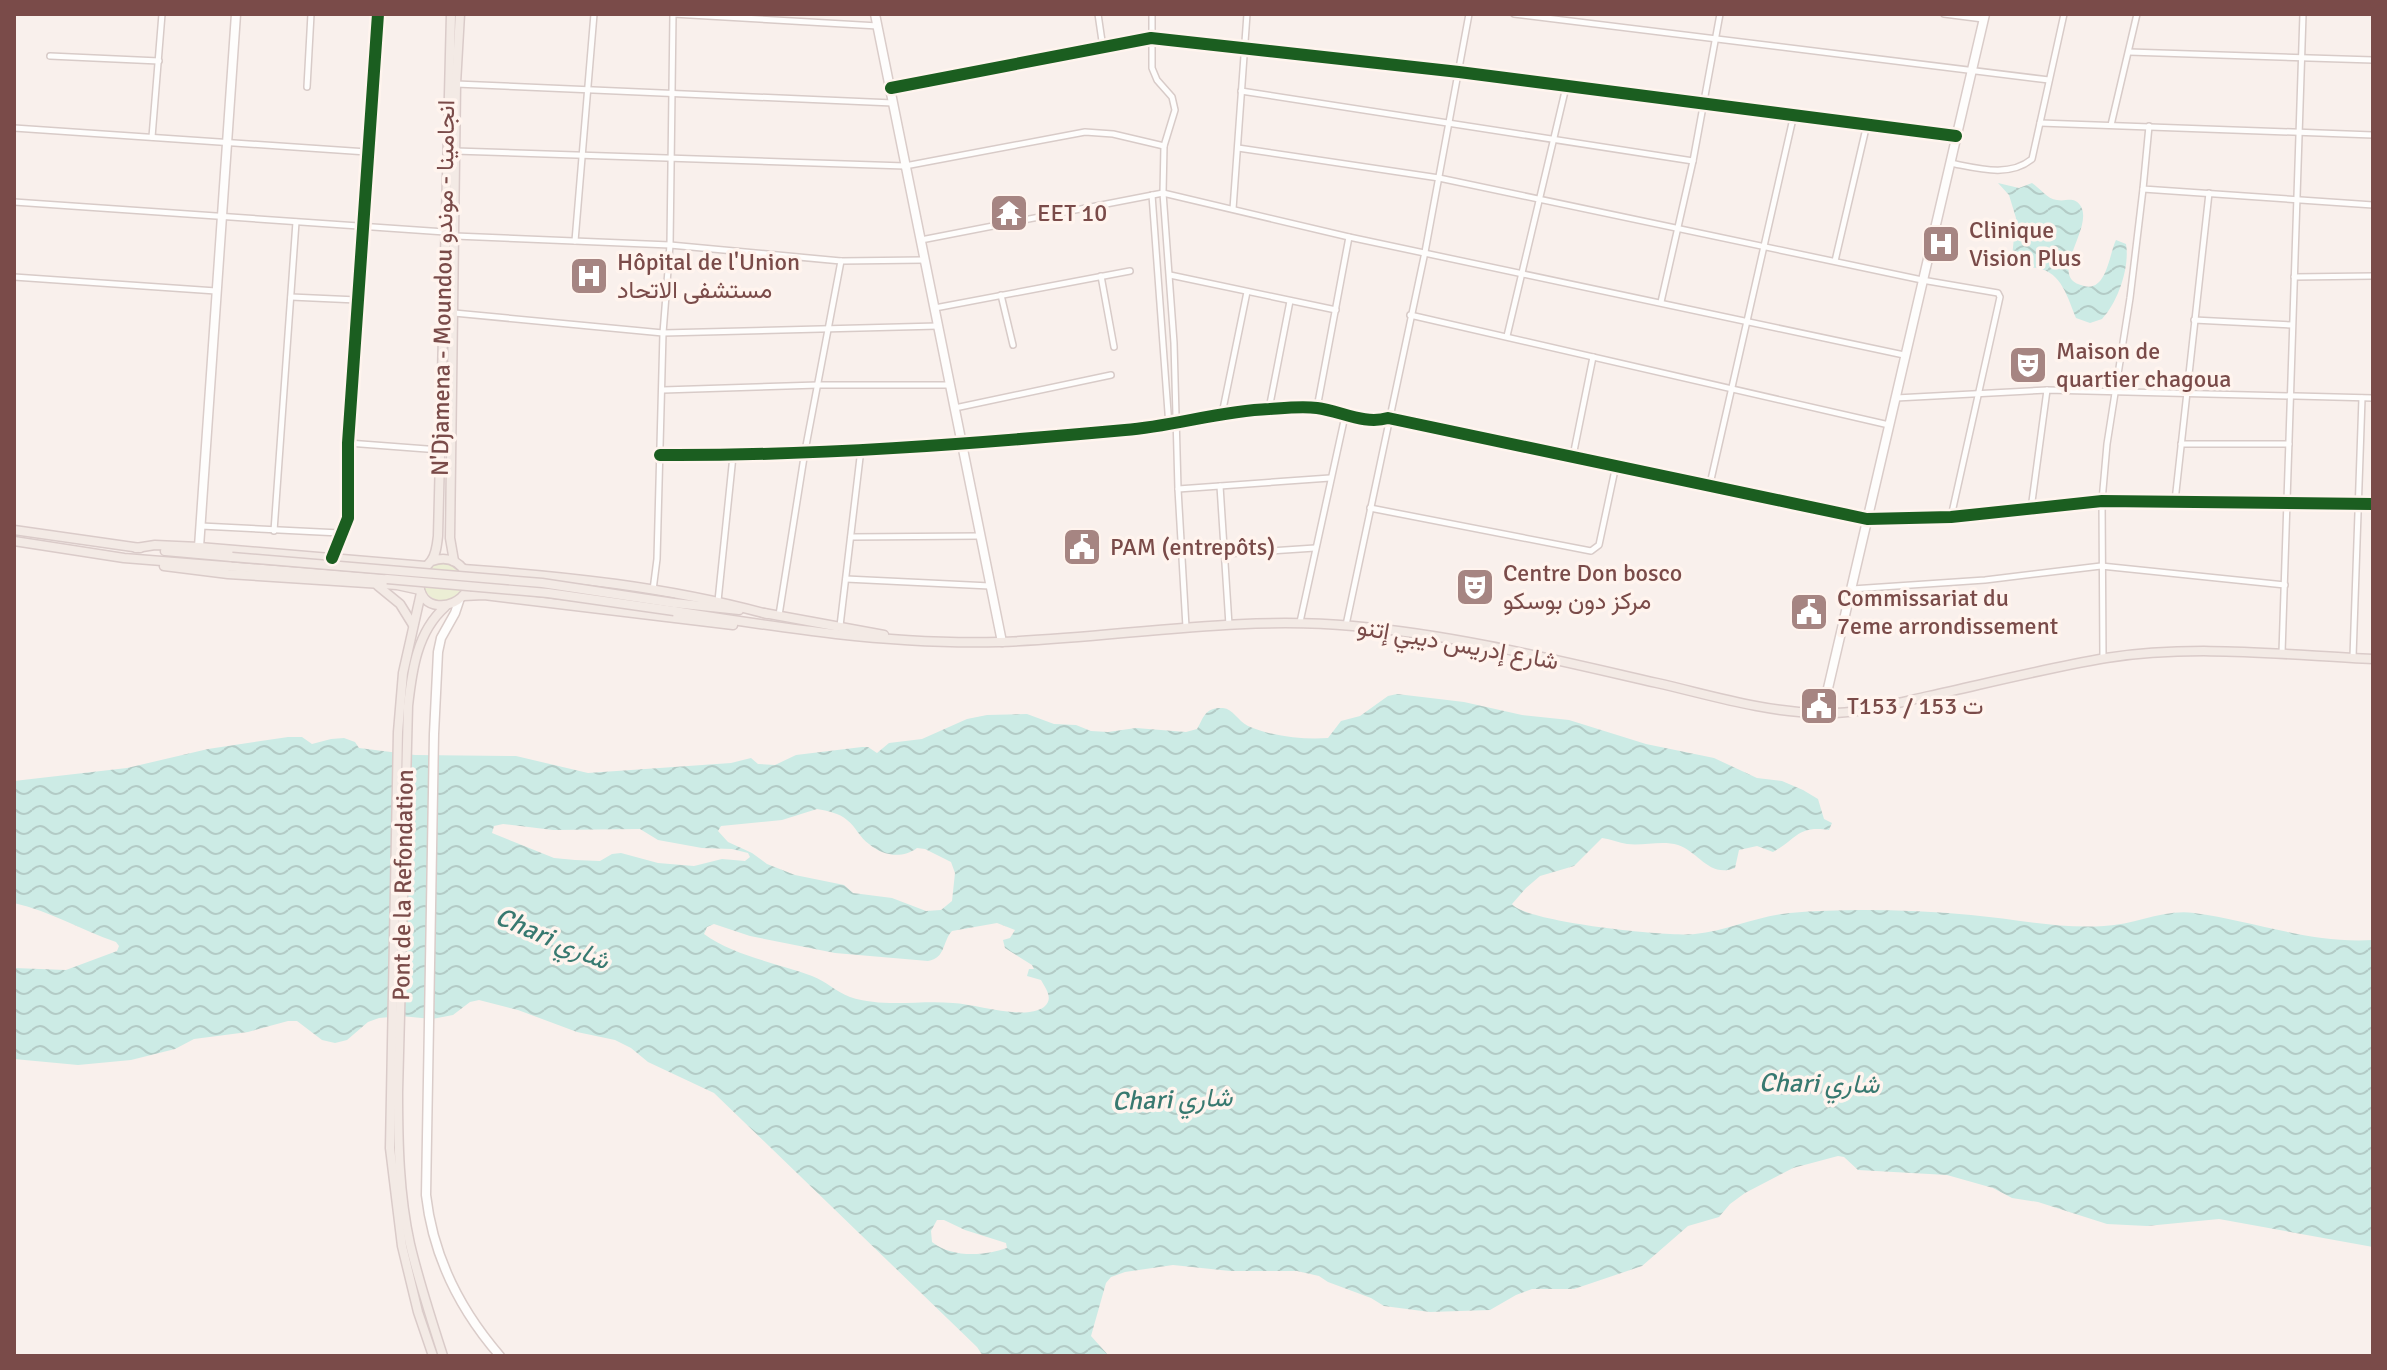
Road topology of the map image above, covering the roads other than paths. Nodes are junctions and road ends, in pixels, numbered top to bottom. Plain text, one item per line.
1 (162, 14) edge
2 (236, 14) edge
3 (311, 14) edge
4 (378, 14) edge
5 (451, 14) edge
6 (460, 14) edge
7 (594, 14) edge
8 (672, 14) edge
9 (875, 14) edge
10 (1098, 14) edge
11 (1152, 14) edge
12 (1247, 14) edge
13 (1469, 14) edge
14 (1514, 14) edge
15 (1720, 14) edge
16 (1944, 14) edge
17 (2064, 14) edge
18 (2137, 14) edge
19 (2303, 14) edge
20 (745, 16) edge
21 (1985, 17) edge
22 (878, 26) junction
23 (1151, 38) junction
24 (1715, 38) junction
25 (1244, 47) junction
26 (1103, 48) junction
27 (2129, 52) junction
28 (50, 56) dead end
29 (2302, 58) junction
30 (2373, 60) edge
31 (159, 61) junction
32 (1972, 70) junction
33 (1459, 72) junction
34 (2049, 80) junction
35 (456, 84) junction
36 (307, 87) dead end
37 (1566, 87) junction
38 (587, 88) junction
39 (891, 88) junction
40 (1241, 91) junction
41 (673, 94) junction
42 (893, 103) junction
43 (1704, 103) junction
44 (1794, 114) junction
45 (1450, 123) junction
46 (2040, 123) junction
47 (1867, 124) junction
48 (2111, 125) junction
49 (2149, 126) junction
50 (14, 128) edge
51 (2299, 132) junction
52 (2373, 135) edge
53 (1956, 136) junction
54 (152, 137) junction
55 (1555, 141) junction
56 (227, 143) junction
57 (1164, 146) junction
58 (1238, 148) junction
59 (455, 151) junction
60 (367, 152) junction
61 (582, 154) junction
62 (671, 158) junction
63 (1693, 161) junction
64 (1949, 163) junction
65 (905, 166) junction
66 (1439, 178) junction
67 (2143, 189) junction
68 (1163, 193) junction
69 (2209, 193) junction
70 (1152, 195) junction
71 (2295, 198) junction
72 (1540, 199) junction
73 (14, 202) edge
74 (2373, 205) edge
75 (1233, 209) junction
76 (221, 217) junction
77 (296, 222) junction
78 (363, 226) junction
79 (1677, 227) junction
80 (450, 234) junction
81 (1349, 237) junction
82 (920, 240) junction
83 (575, 241) junction
84 (670, 245) junction
85 (1763, 247) junction
86 (1425, 252) junction
87 (924, 260) junction
88 (841, 261) junction
89 (1835, 261) junction
90 (1130, 271) dead end
91 (1522, 273) junction
92 (1170, 275) junction
93 (1101, 276) junction
94 (2373, 276) edge
95 (14, 277) edge
96 (2294, 277) junction
97 (1922, 280) junction
98 (216, 291) junction
99 (1247, 292) junction
100 (1001, 295) junction
101 (291, 297) junction
102 (357, 300) junction
103 (1290, 301) junction
104 (1661, 302) junction
105 (934, 308) junction
106 (1336, 310) junction
107 (454, 313) junction
108 (1410, 315) junction
109 (2194, 320) junction
110 (1747, 321) junction
111 (2292, 325) junction
112 (938, 326) junction
113 (828, 329) junction
114 (663, 333) junction
115 (1507, 336) junction
116 (1164, 343) junction
117 (1174, 343) junction
118 (1013, 345) dead end
119 (1114, 347) dead end
120 (1904, 355) junction
121 (1593, 357) junction
122 (1111, 375) dead end
123 (818, 385) junction
124 (949, 385) junction
125 (1730, 389) junction
126 (663, 390) junction
127 (2047, 390) junction
128 (2116, 391) junction
129 (2186, 394) junction
130 (1977, 395) junction
131 (2291, 397) junction
132 (1896, 398) junction
133 (2362, 398) junction
134 (2373, 398) edge
135 (954, 408) junction
136 (1317, 408) junction
137 (1269, 409) junction
138 (1222, 414) junction
139 (1345, 416) junction
140 (1388, 418) junction
141 (1178, 425) junction
142 (1889, 425) junction
143 (1169, 426) junction
144 (348, 443) junction
145 (961, 443) junction
146 (2181, 444) junction
147 (2289, 444) junction
148 (861, 449) junction
149 (440, 450) junction
150 (805, 451) junction
151 (660, 455) junction
152 (733, 456) junction
153 (1573, 456) junction
154 (1616, 465) junction
155 (1330, 478) junction
156 (1710, 484) junction
157 (1220, 486) junction
158 (1178, 489) junction
159 (2102, 501) junction
160 (2175, 501) junction
161 (2288, 503) junction
162 (2359, 503) junction
163 (2373, 504) edge
164 (1370, 508) junction
165 (2031, 509) junction
166 (1951, 517) junction
167 (1867, 519) junction
168 (200, 526) junction
169 (14, 530) edge
170 (274, 531) junction
171 (340, 533) junction
172 (980, 536) junction
173 (851, 537) junction
174 (14, 541) edge
175 (199, 547) junction
176 (136, 548) junction
177 (1315, 548) junction
178 (1224, 554) junction
179 (124, 558) junction
180 (332, 558) junction
181 (232, 561) junction
182 (454, 561) junction
183 (428, 563) junction
184 (2101, 566) junction
185 (463, 569) junction
186 (846, 579) junction
187 (374, 583) junction
188 (2285, 585) junction
189 (991, 586) junction
190 (1851, 589) junction
191 (653, 590) junction
192 (420, 592) junction
193 (461, 599) junction
194 (718, 601) junction
195 (445, 607) junction
196 (674, 607) junction
197 (767, 614) junction
198 (779, 615) junction
199 (1300, 623) junction
200 (413, 625) junction
201 (765, 625) junction
202 (1346, 625) junction
203 (840, 626) junction
204 (1229, 626) junction
205 (1186, 628) junction
206 (897, 638) junction
207 (1002, 642) junction
208 (2282, 654) junction
209 (2103, 658) junction
210 (2353, 658) junction
211 (2373, 659) edge
212 (1822, 714) junction
213 (402, 732) junction
214 (396, 1037) junction
215 (433, 1356) edge
216 (443, 1356) edge
217 (500, 1356) edge

1 - 31 street
2 - 56 street
3 - 36 street
4 - 60 street
5 - 80 main road, N'Djamena - Moundou انجامينا - موندو
6 - 35 main road, N'Djamena - Moundou انجامينا - موندو
7 - 38 street
8 - 20 street
8 - 41 street
9 - 22 street
10 - 26 street
11 - 23 street
12 - 25 street
13 - 33 street
14 - 24 street
15 - 24 street
16 - 21 street
17 - 34 street
18 - 27 street
19 - 29 street
20 - 22 street
21 - 32 street
22 - 39 street
23 - 25 street
23 - 26 street
23 - 57 street
24 - 32 street
24 - 43 street
25 - 33 street
25 - 40 street
26 - 39 street
27 - 29 street
27 - 48 street
28 - 31 street
29 - 30 street
29 - 51 street
31 - 54 street
32 - 34 street
32 - 53 street
33 - 37 street
33 - 45 street
34 - 46 street
35 - 38 street
35 - 59 main road, N'Djamena - Moundou انجامينا - موندو
37 - 43 street
37 - 55 street
38 - 41 street
38 - 61 street
39 - 42 street
40 - 45 street
40 - 58 street
41 - 42 street
41 - 62 street
42 - 65 street
43 - 44 street
43 - 63 street
44 - 47 street
44 - 85 street
45 - 55 street
45 - 66 street
46 - 48 street
46 - 64 street
47 - 53 street
47 - 89 street
48 - 49 street
49 - 51 street
49 - 67 street
50 - 54 street
51 - 52 street
51 - 71 street
53 - 64 street
54 - 56 street
55 - 63 street
55 - 72 street
56 - 60 street
56 - 76 street
57 - 65 street
57 - 68 street
58 - 66 street
58 - 75 street
59 - 61 street
59 - 80 main road, N'Djamena - Moundou انجامينا - موندو
60 - 78 street
61 - 62 street
61 - 83 street
62 - 65 street
62 - 84 street
63 - 79 street
64 - 97 street
65 - 82 street
66 - 72 street
66 - 86 street
67 - 69 street
67 - 128 street
68 - 70 street
68 - 75 street
68 - 92 street
69 - 71 street
69 - 109 street
70 - 82 street
70 - 116 street
71 - 74 street
71 - 96 street
72 - 79 street
72 - 91 street
73 - 76 street
75 - 81 street
76 - 77 street
76 - 98 street
77 - 78 street
77 - 101 street
78 - 80 street
78 - 102 street
79 - 85 street
79 - 104 street
80 - 83 street
80 - 107 main road, N'Djamena - Moundou انجامينا - موندو
80 - 149 main road, N'Djamena - Moundou انجامينا - موندو
81 - 86 street
81 - 106 street
82 - 87 street
83 - 84 street
84 - 88 street
84 - 114 street
85 - 89 street
85 - 110 street
86 - 91 street
86 - 108 street
87 - 88 street
87 - 105 street
88 - 113 street
89 - 97 street
90 - 93 street
91 - 104 street
91 - 115 street
92 - 99 street
92 - 117 street
93 - 100 street
93 - 119 street
94 - 96 street
95 - 98 street
96 - 111 street
97 - 120 street
97 - 130 street
98 - 168 street
99 - 103 street
99 - 138 street
100 - 105 street
100 - 118 street
101 - 102 street
101 - 170 street
102 - 144 street
103 - 106 street
103 - 137 street
104 - 110 street
105 - 112 street
106 - 136 street
107 - 114 street
107 - 182 main road, N'Djamena - Moundou انجامينا - موندو
108 - 115 street
108 - 140 street
109 - 111 street
109 - 129 street
110 - 120 street
110 - 125 street
111 - 131 street
112 - 113 street
112 - 124 street
113 - 114 street
113 - 123 street
114 - 126 street
115 - 121 street
116 - 117 street
116 - 143 street
117 - 141 street
120 - 132 street
121 - 125 street
121 - 153 street
122 - 135 street
123 - 124 street
123 - 126 street
123 - 150 street
124 - 135 street
125 - 142 street
125 - 156 street
126 - 151 street
127 - 128 street
127 - 130 street
127 - 165 street
128 - 129 street
128 - 159 street
129 - 131 street
129 - 146 street
130 - 132 street
130 - 166 street
131 - 133 street
131 - 147 street
132 - 142 street
133 - 134 street
133 - 162 street
135 - 145 street
136 - 137 street
136 - 139 street
137 - 138 street
138 - 141 street
139 - 140 street
139 - 155 street
140 - 153 street
140 - 164 street
141 - 143 street
141 - 158 street
142 - 167 street
143 - 145 street
144 - 149 street
144 - 171 street
145 - 148 street
145 - 172 street
146 - 147 street
146 - 160 street
147 - 161 street
148 - 150 street
148 - 173 street
149 - 183 main road, N'Djamena - Moundou انجامينا - موندو
150 - 152 street
150 - 198 street
151 - 152 street
151 - 191 street
152 - 194 street
153 - 154 street
154 - 156 street
154 - 164 street
155 - 157 street
155 - 177 street
156 - 167 street
157 - 158 street
157 - 178 street
158 - 205 street
159 - 160 street
159 - 165 street
159 - 184 street
160 - 161 street
161 - 162 street
161 - 188 street
162 - 163 street
162 - 210 street
164 - 202 street
165 - 166 street
166 - 167 street
167 - 190 street
168 - 170 street
168 - 175 street
169 - 176 main road
170 - 171 street
171 - 180 street
172 - 173 street
172 - 189 street
173 - 186 street
174 - 179 main road
175 - 176 main road
175 - 180 main road
176 - 181 main road
177 - 178 street
177 - 199 street
178 - 204 street
179 - 181 main road
179 - 187 main road
180 - 183 main road
181 - 196 main road, bridge
182 - 183 main road
182 - 185 main road
183 - 192 main road
184 - 188 street
184 - 190 street
184 - 209 street
185 - 191 main road
185 - 193 main road
186 - 189 street
186 - 203 street
187 - 192 main road
187 - 200 main road
188 - 208 street
189 - 207 street
190 - 212 street
191 - 194 main road
192 - 195 main road
192 - 200 main road
193 - 195 main road
193 - 201 main road
193 - 217 street
194 - 197 main road
195 - 213 main road
196 - 197 main road, شارع إدريس ديبي إتنو
196 - 201 main road, شارع إدريس ديبي إتنو
197 - 198 main road, شارع إدريس ديبي إتنو
198 - 203 main road, شارع إدريس ديبي إتنو
199 - 202 main road, شارع إدريس ديبي إتنو
199 - 204 main road, شارع إدريس ديبي إتنو
200 - 213 main road
201 - 206 main road, شارع إدريس ديبي إتنو
202 - 212 main road, شارع إدريس ديبي إتنو
203 - 206 main road, شارع إدريس ديبي إتنو
204 - 205 main road, شارع إدريس ديبي إتنو
205 - 207 main road, شارع إدريس ديبي إتنو
206 - 207 main road, شارع إدريس ديبي إتنو
208 - 209 main road, شارع إدريس ديبي إتنو
208 - 210 main road, شارع إدريس ديبي إتنو
209 - 212 main road, شارع إدريس ديبي إتنو
210 - 211 main road, شارع إدريس ديبي إتنو
213 - 214 main road, Pont de la Refondation
214 - 215 main road
214 - 216 main road

